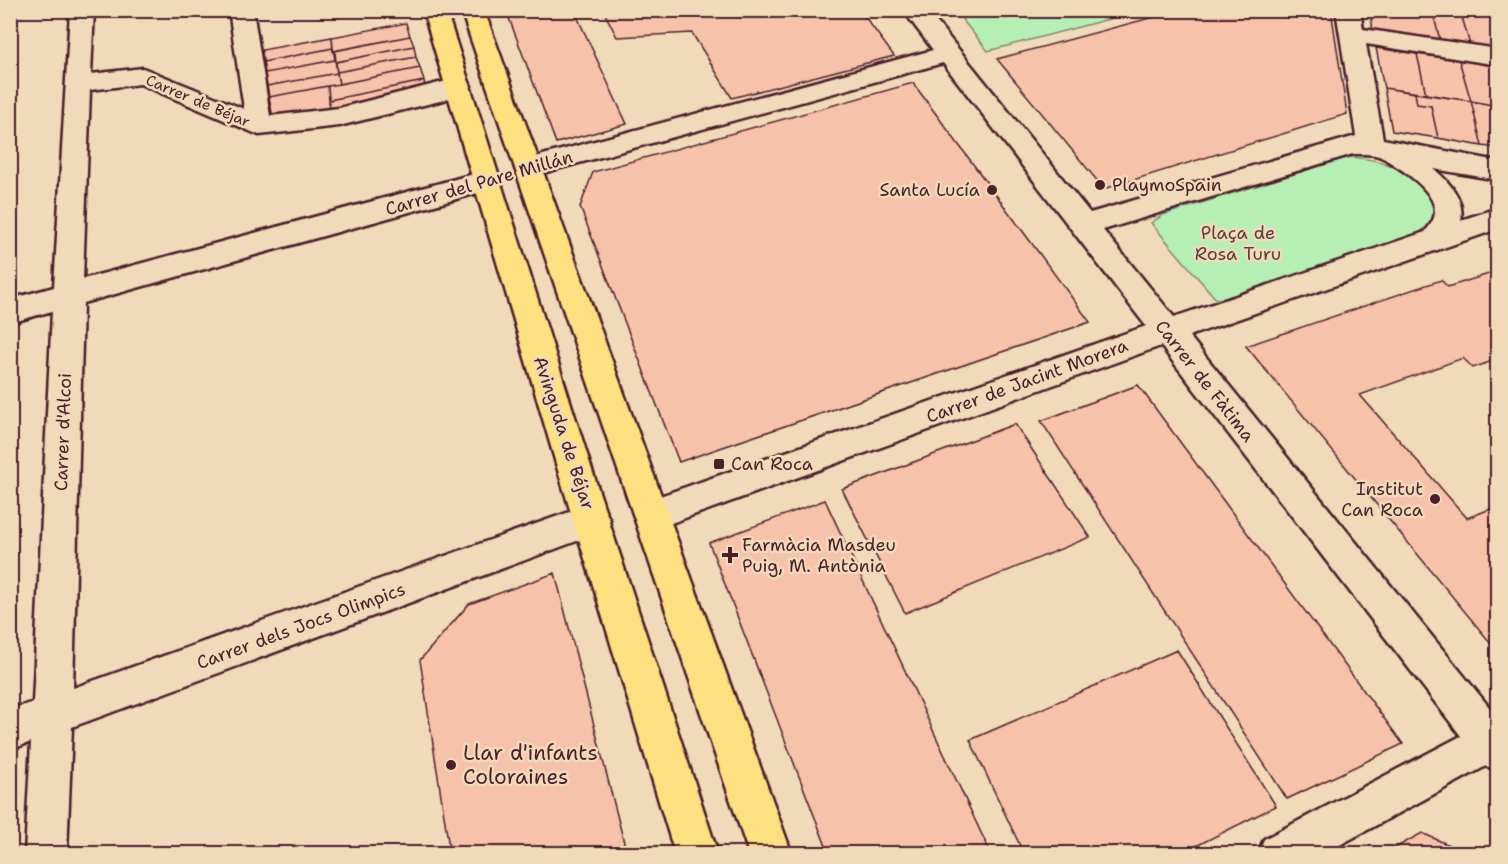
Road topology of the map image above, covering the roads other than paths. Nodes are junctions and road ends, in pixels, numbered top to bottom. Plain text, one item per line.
1 (82, 10) edge
2 (241, 10) edge
3 (434, 10) edge
4 (456, 10) edge
5 (472, 10) edge
6 (914, 10) edge
7 (1348, 10) edge
8 (1353, 35) junction
9 (487, 49) junction
10 (948, 54) junction
11 (1497, 57) edge
12 (78, 83) junction
13 (459, 86) junction
14 (259, 126) junction
15 (1381, 148) junction
16 (528, 168) junction
17 (1497, 171) edge
18 (485, 181) junction
19 (1497, 218) edge
20 (1084, 225) junction
21 (1436, 238) junction
22 (68, 296) junction
23 (10, 311) edge
24 (1166, 332) junction
25 (652, 514) junction
26 (592, 520) junction
27 (53, 716) junction
28 (10, 730) edge
29 (1494, 746) edge
30 (46, 854) edge
31 (697, 854) edge
32 (771, 854) edge
33 (1279, 854) edge

1 - 12 street, Carrer d'Alcoi
2 - 14 street
3 - 13 main road, Avinguda de Béjar
4 - 9 main road
5 - 9 main road
6 - 10 street, Carrer de Fàtima
7 - 8 street
8 - 11 street
8 - 15 street
9 - 16 main road
10 - 16 street, Carrer del Pare Millán
10 - 20 street, Carrer de Fàtima
12 - 14 street, Carrer de Béjar
12 - 22 street, Carrer d'Alcoi
13 - 14 street, Carrer de Béjar
13 - 18 main road, Avinguda de Béjar
15 - 17 street
15 - 20 street
15 - 21 street
16 - 18 main road, Carrer del Pare Millán
16 - 25 main road
18 - 22 street, Carrer del Pare Millán
18 - 26 main road, Avinguda de Béjar
19 - 21 street, Carrer de Jacint Morera
20 - 24 street, Carrer de Fàtima
21 - 24 street, Carrer de Jacint Morera
22 - 23 street, Carrer del Pare Millán
22 - 27 street, Carrer d'Alcoi
24 - 25 street, Carrer de Jacint Morera
24 - 29 street, Carrer de Fàtima
25 - 32 main road
26 - 27 street, Carrer dels Jocs Olimpics
26 - 31 main road, Avinguda de Béjar
27 - 28 street, Carrer dels Jocs Olimpics
27 - 30 street, Carrer d'Alcoi
29 - 33 street

